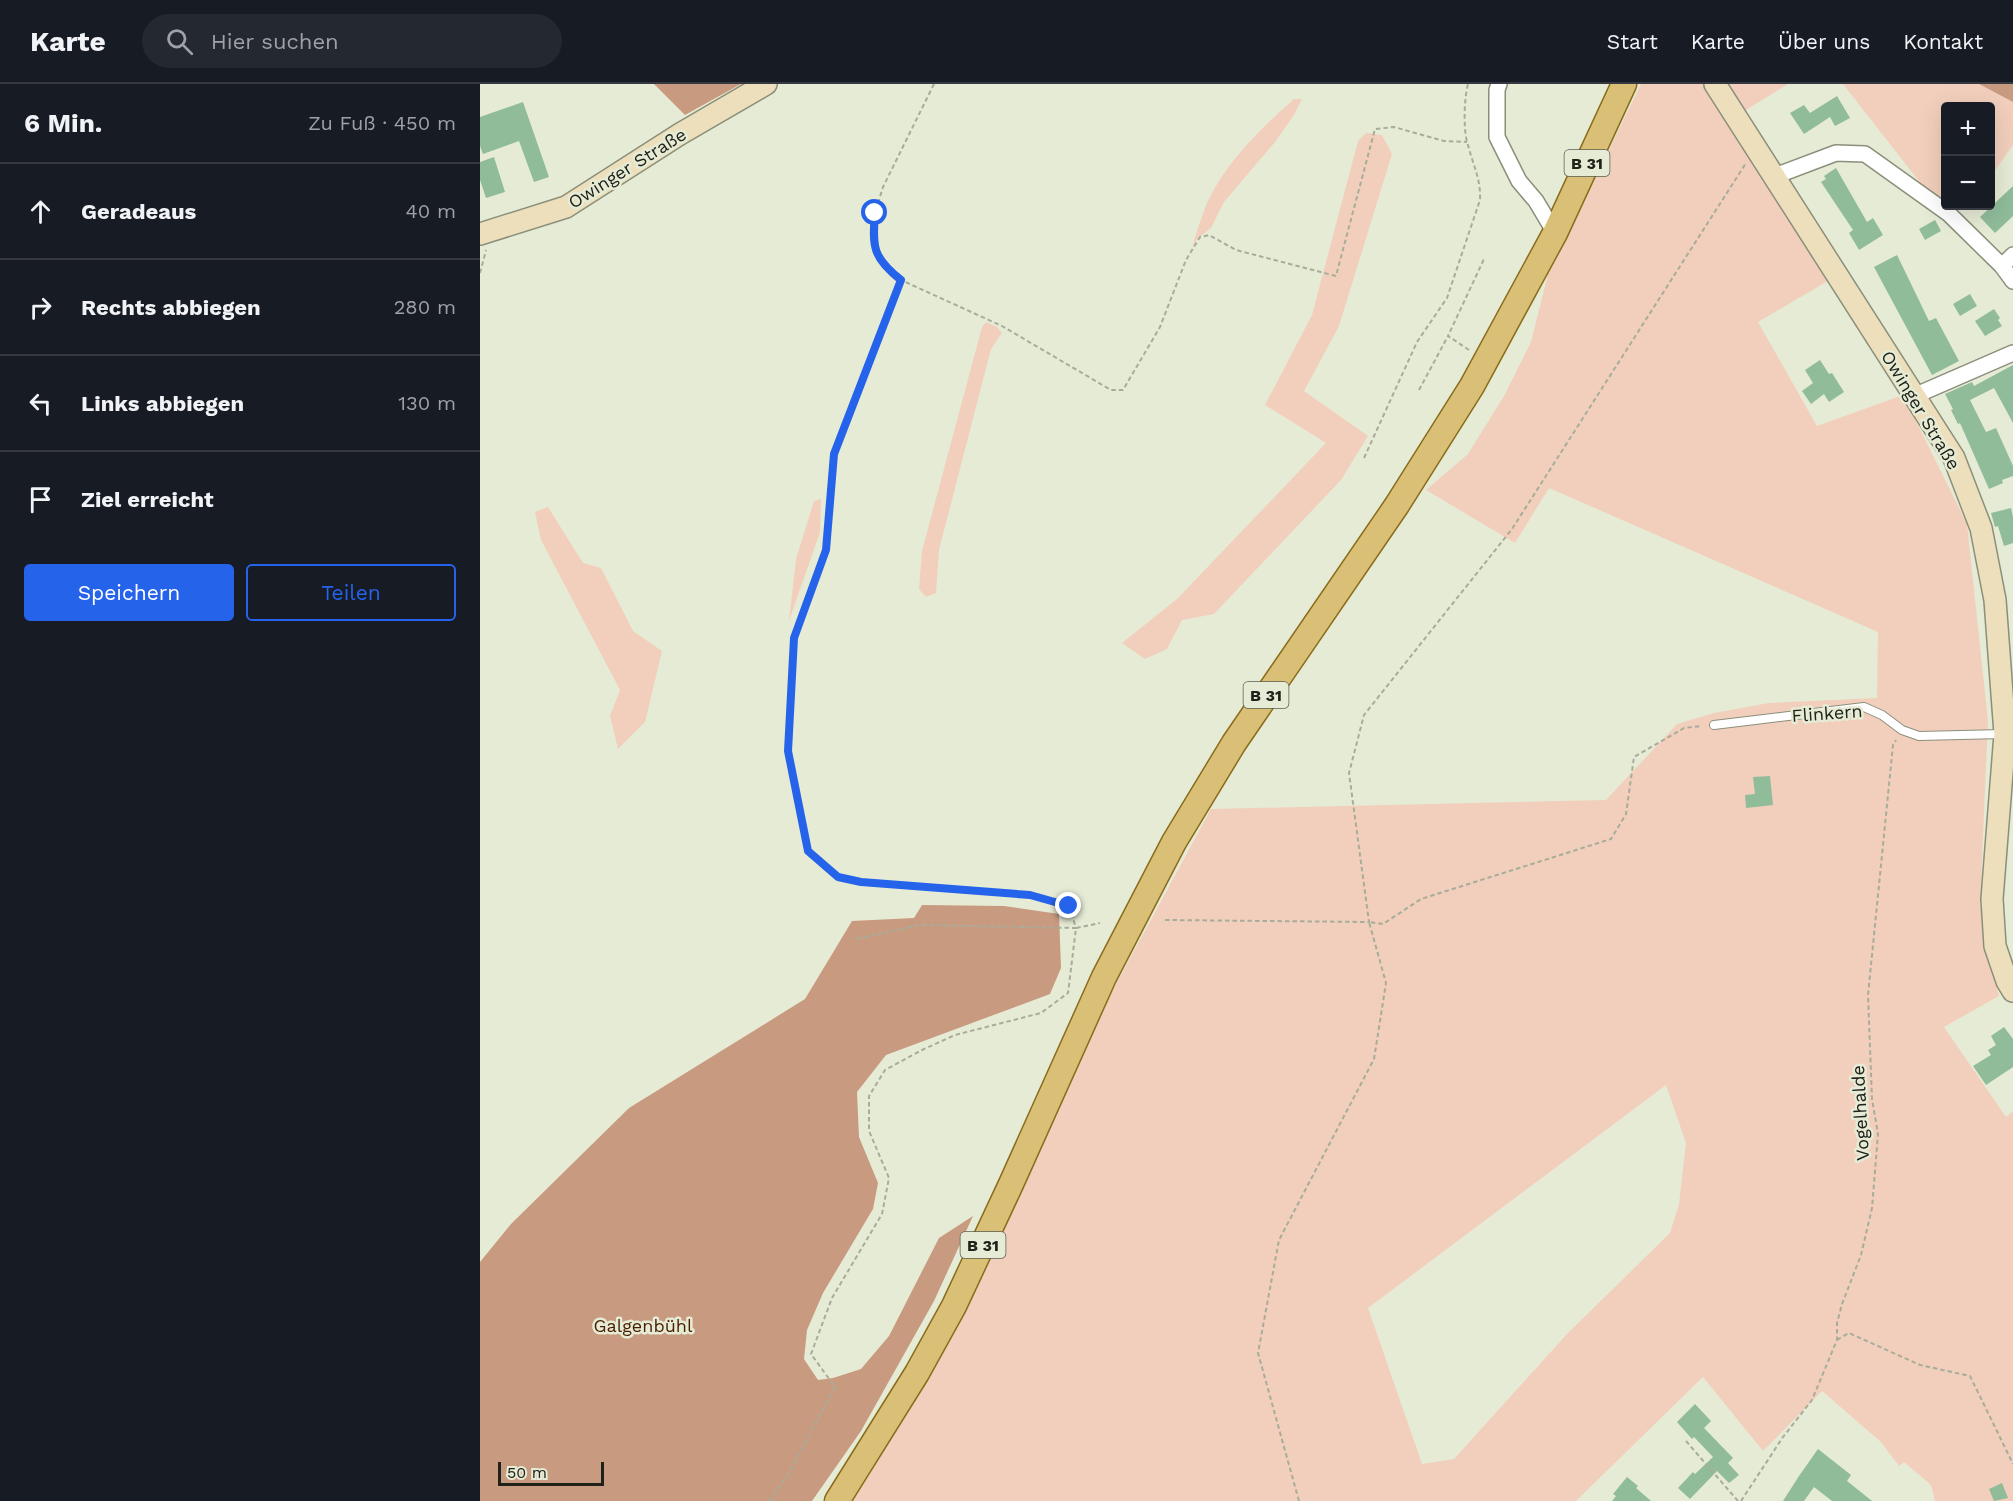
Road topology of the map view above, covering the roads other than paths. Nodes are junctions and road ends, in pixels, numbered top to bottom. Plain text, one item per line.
1 (766, 84) edge
2 (1499, 84) edge
3 (1715, 84) edge
4 (1622, 88) edge
5 (1775, 176) junction
6 (1555, 233) junction
7 (485, 234) edge
8 (2007, 260) edge
9 (2013, 281) edge
10 (2013, 353) edge
11 (1914, 396) junction
12 (1714, 725) road end
13 (2009, 734) edge
14 (2013, 991) edge
15 (837, 1501) edge

1 - 7 street, Owinger Straße
2 - 6 street
3 - 5 street, Owinger Straße
4 - 6 main road, B 31
5 - 8 street
5 - 11 street, Owinger Straße
6 - 15 main road, B 31
8 - 9 street
10 - 11 street
11 - 13 street, Owinger Straße
12 - 13 lane, Flinkern
13 - 14 street, Owinger Straße

